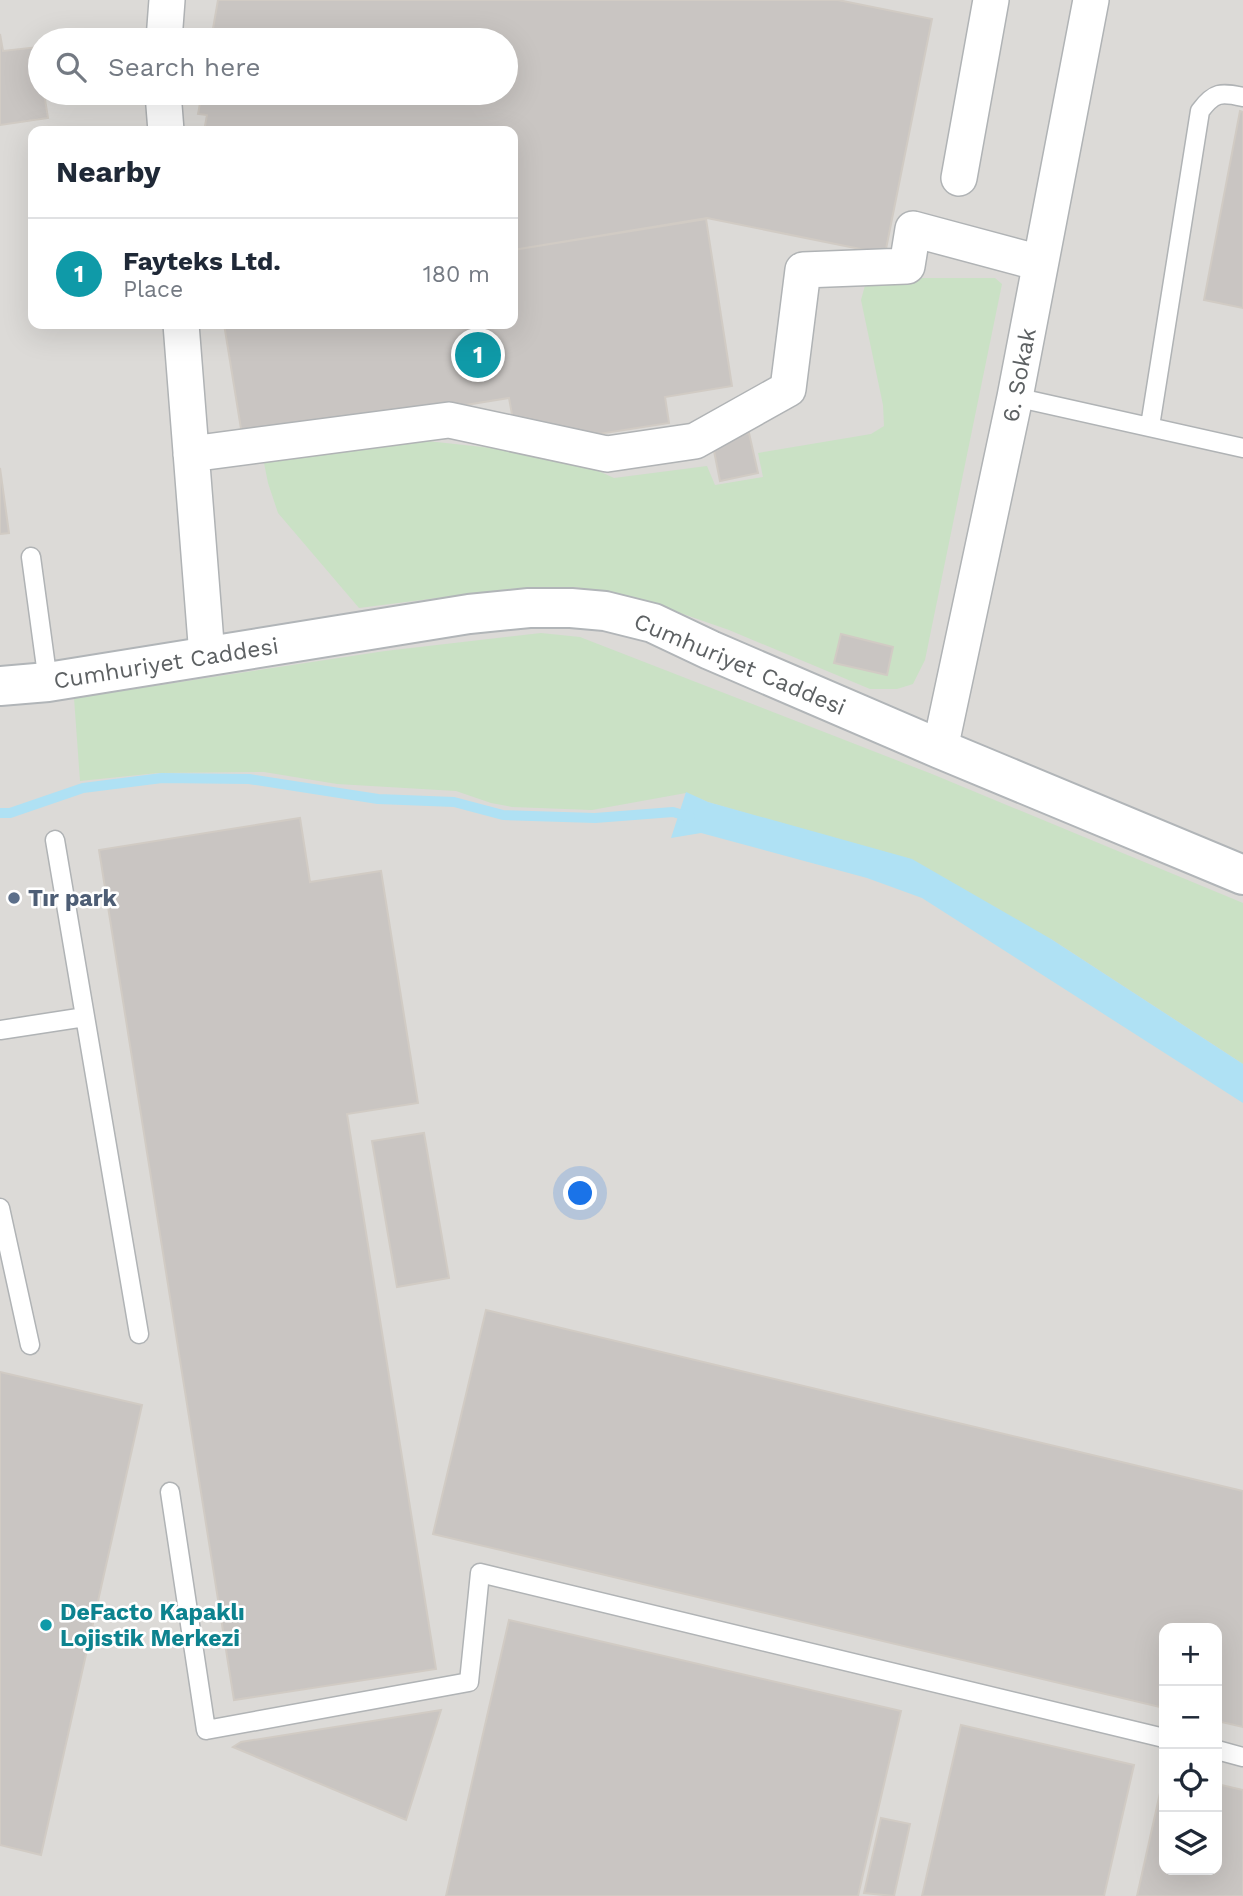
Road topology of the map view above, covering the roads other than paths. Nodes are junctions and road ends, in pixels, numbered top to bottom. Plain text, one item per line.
1 (167, 0) edge
2 (991, 0) edge
3 (1091, 0) edge
4 (165, 28) edge
5 (1243, 97) edge
6 (164, 105) edge
7 (166, 126) edge
8 (958, 178) dead end
9 (1040, 263) junction
10 (181, 329) edge
11 (1015, 397) junction
12 (1150, 426) junction
13 (1243, 448) edge
14 (191, 454) junction
15 (31, 557) dead end
16 (206, 656) junction
17 (48, 682) junction
18 (0, 686) edge
19 (940, 748) junction
20 (55, 839) dead end
21 (1243, 875) edge
22 (85, 1017) junction
23 (0, 1030) edge
24 (0, 1208) edge
25 (139, 1334) dead end
26 (30, 1345) dead end
27 (170, 1492) dead end
28 (1159, 1737) edge
29 (1222, 1751) edge
30 (1243, 1756) edge

1 - 4 street
2 - 8 street
3 - 9 street, 6. Sokak
5 - 12 lane
6 - 7 street
9 - 11 street, 6. Sokak
9 - 14 street
10 - 14 street
11 - 12 lane
11 - 19 street, 6. Sokak
12 - 13 lane
14 - 16 street
15 - 17 lane
16 - 17 street, Cumhuriyet Caddesi
16 - 19 street, Cumhuriyet Caddesi
17 - 18 street, Cumhuriyet Caddesi
19 - 21 street, Cumhuriyet Caddesi
20 - 22 lane
22 - 23 lane
22 - 25 lane
24 - 26 lane
27 - 28 lane
29 - 30 lane

